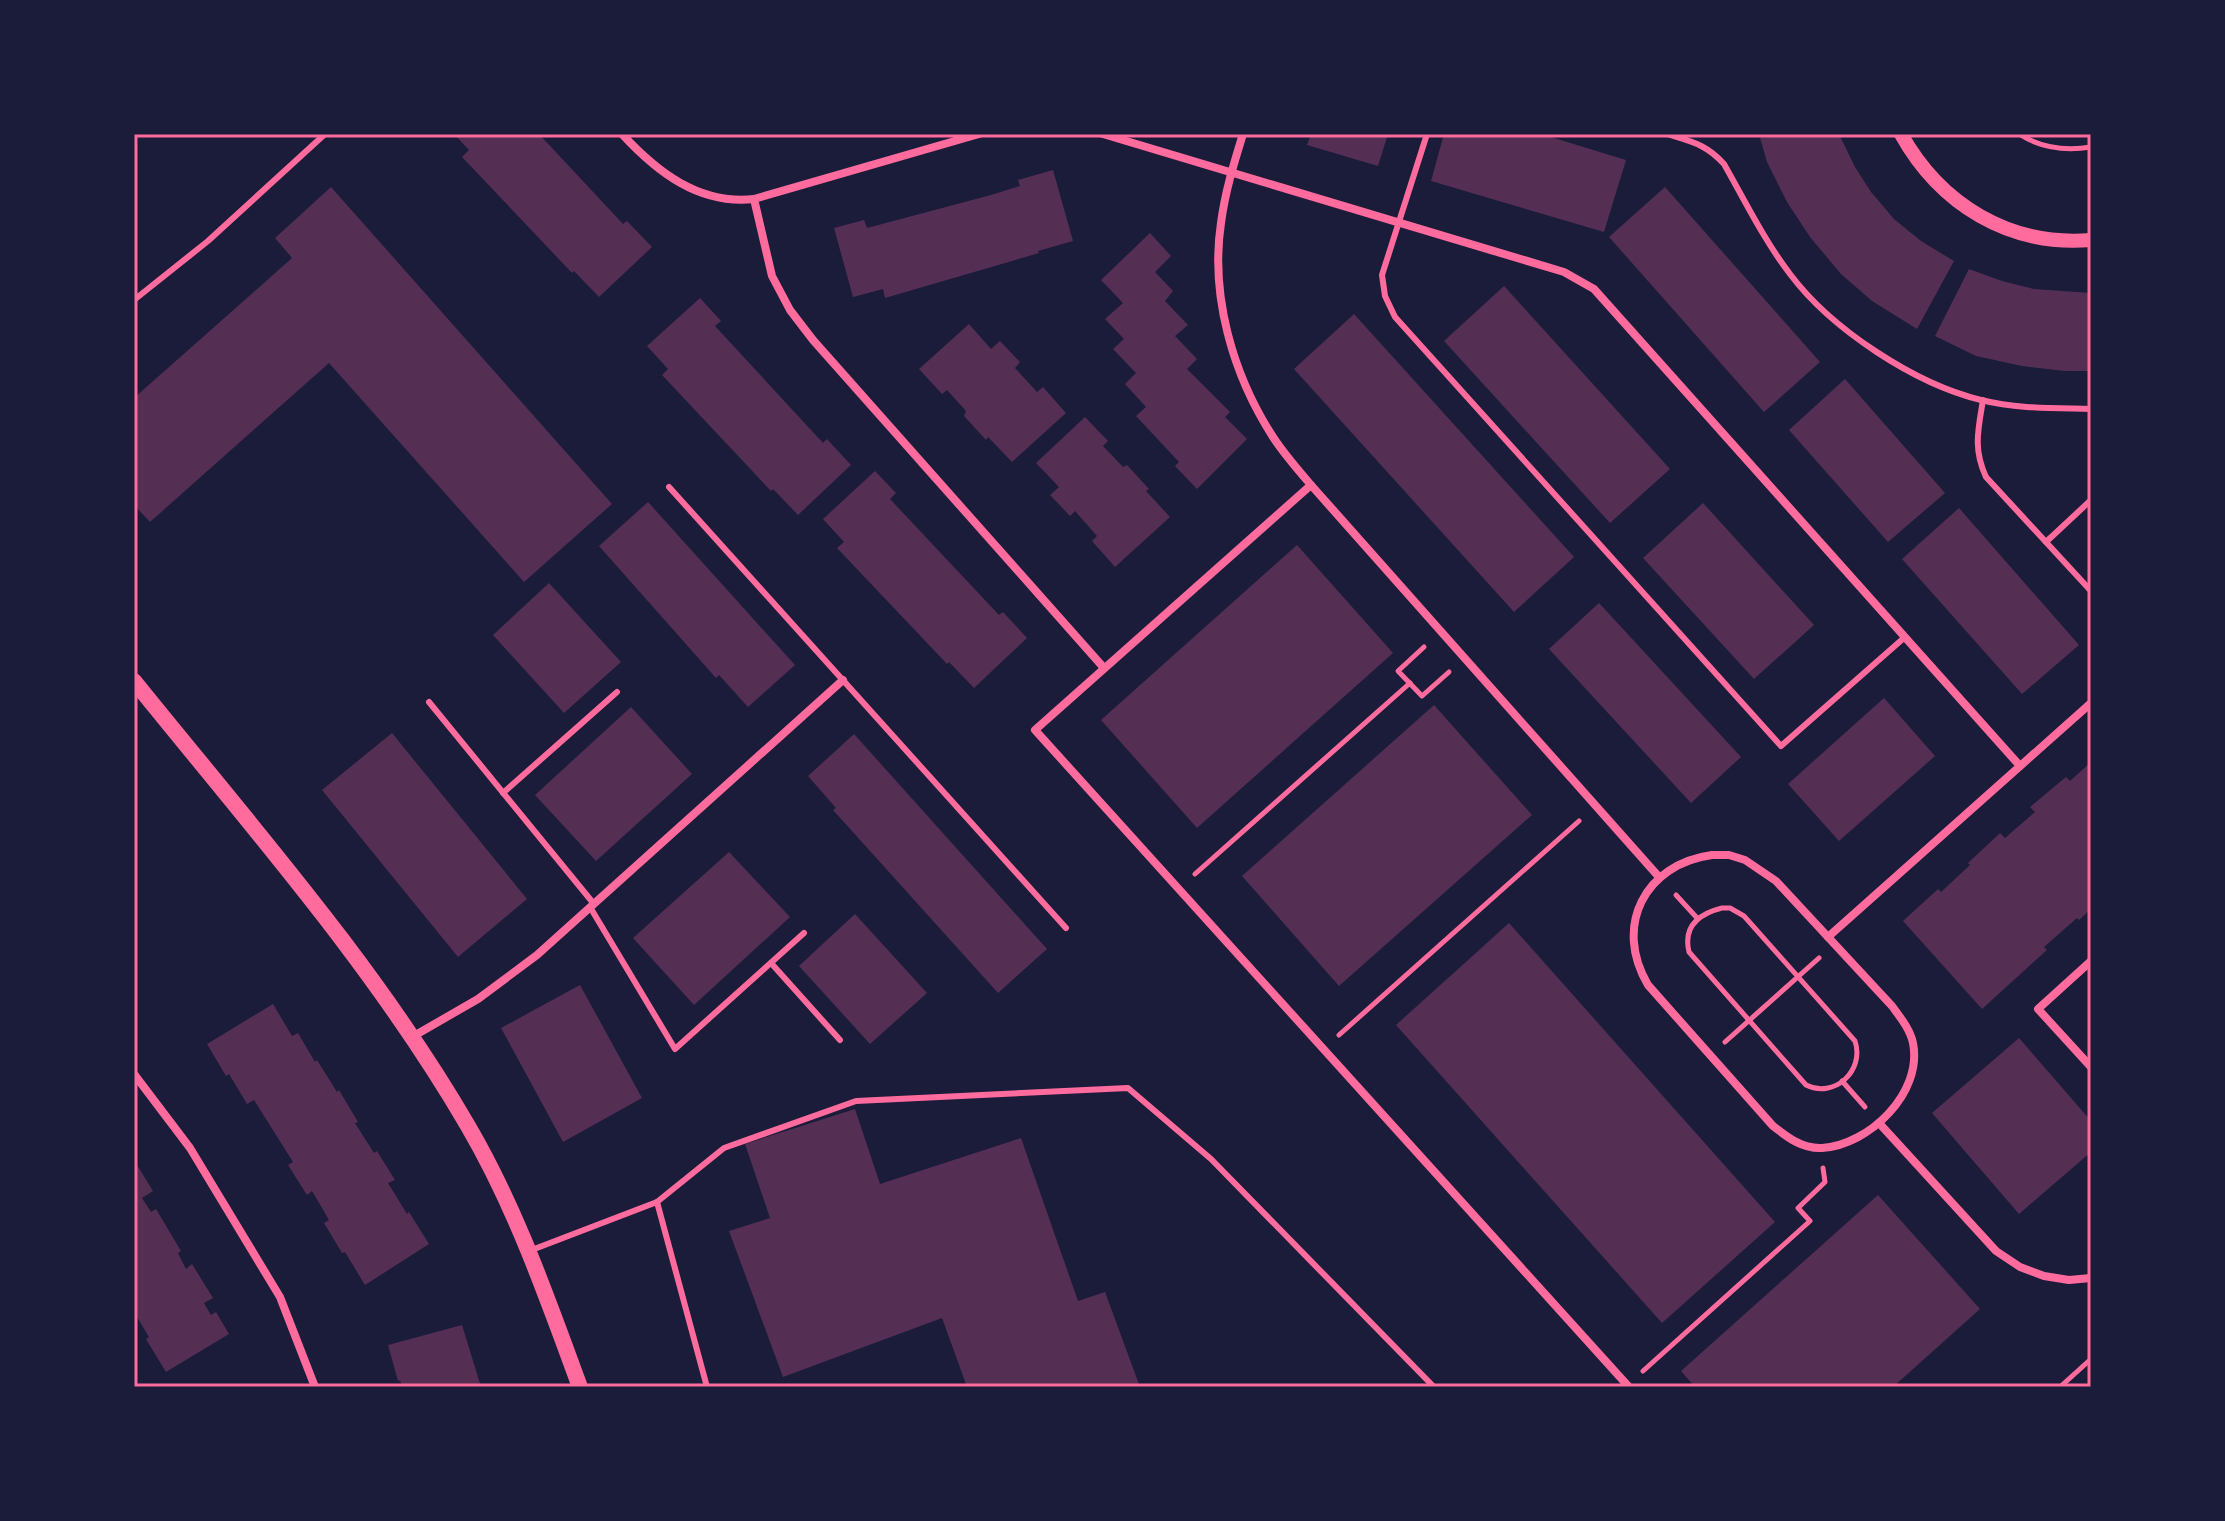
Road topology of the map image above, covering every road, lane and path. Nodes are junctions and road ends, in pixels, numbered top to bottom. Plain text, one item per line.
1 (325, 134) edge
2 (622, 134) edge
3 (979, 134) edge
4 (1103, 134) edge
5 (1243, 134) edge
6 (1427, 134) edge
7 (1667, 134) edge
8 (1901, 134) edge
9 (2019, 134) edge
10 (2091, 147) edge
11 (1231, 172) junction
12 (754, 199) junction
13 (1397, 222) junction
14 (2091, 240) edge
15 (134, 300) edge
16 (1983, 400) junction
17 (2091, 409) edge
18 (1311, 485) junction
19 (669, 487) dead end
20 (2091, 500) edge
21 (2046, 542) junction
22 (2091, 591) edge
23 (1441, 631) junction
24 (1905, 637) junction
25 (1465, 658) junction
26 (1104, 668) junction
27 (843, 680) junction
28 (134, 681) edge
29 (1410, 683) junction
30 (617, 692) dead end
31 (429, 702) dead end
32 (2091, 703) edge
33 (2020, 766) junction
34 (503, 793) junction
35 (1596, 805) junction
36 (1659, 877) junction
37 (1178, 889) junction
38 (592, 905) junction
39 (1698, 919) junction
40 (1066, 928) dead end
41 (804, 933) dead end
42 (1831, 940) junction
43 (2091, 961) edge
44 (771, 963) junction
45 (1799, 976) junction
46 (1748, 1021) junction
47 (412, 1037) junction
48 (840, 1040) dead end
49 (1324, 1049) junction
50 (1710, 1055) junction
51 (2091, 1067) edge
52 (134, 1074) edge
53 (1842, 1081) junction
54 (1879, 1123) junction
55 (1821, 1148) junction
56 (657, 1202) junction
57 (529, 1251) junction
58 (2091, 1278) edge
59 (2091, 1359) edge
60 (1628, 1386) edge
61 (315, 1387) edge
62 (580, 1387) edge
63 (707, 1387) edge
64 (1434, 1387) edge
65 (2060, 1387) edge

1 - 15 lane
2 - 12 street
3 - 12 street
4 - 11 street
5 - 11 street
6 - 13 lane
7 - 16 lane
8 - 14 street
9 - 10 path
11 - 13 street
11 - 18 street
12 - 26 street
13 - 24 street
13 - 24 lane
16 - 17 lane
16 - 21 lane
18 - 23 street
18 - 26 street
19 - 27 lane
20 - 21 lane
21 - 22 lane
23 - 25 street
23 - 29 path
24 - 33 street
25 - 29 path
25 - 35 street
26 - 37 street
27 - 38 street
27 - 40 lane
28 - 47 main road
29 - 37 path
30 - 34 lane
31 - 34 lane
32 - 33 street
33 - 42 street
34 - 38 lane
35 - 36 street
35 - 49 path
36 - 39 path
36 - 42 street
36 - 50 street
37 - 49 street
38 - 44 lane
38 - 47 street
39 - 45 path
39 - 46 path
41 - 44 lane
42 - 45 path
42 - 54 street
43 - 51 street
44 - 48 lane
45 - 46 path
45 - 53 path
46 - 50 path
46 - 53 path
47 - 57 main road
49 - 60 street
50 - 55 street
52 - 61 street
53 - 54 path
54 - 55 street
54 - 58 street
55 - 60 path
56 - 57 lane
56 - 63 lane
56 - 64 lane
57 - 62 main road
59 - 65 path

